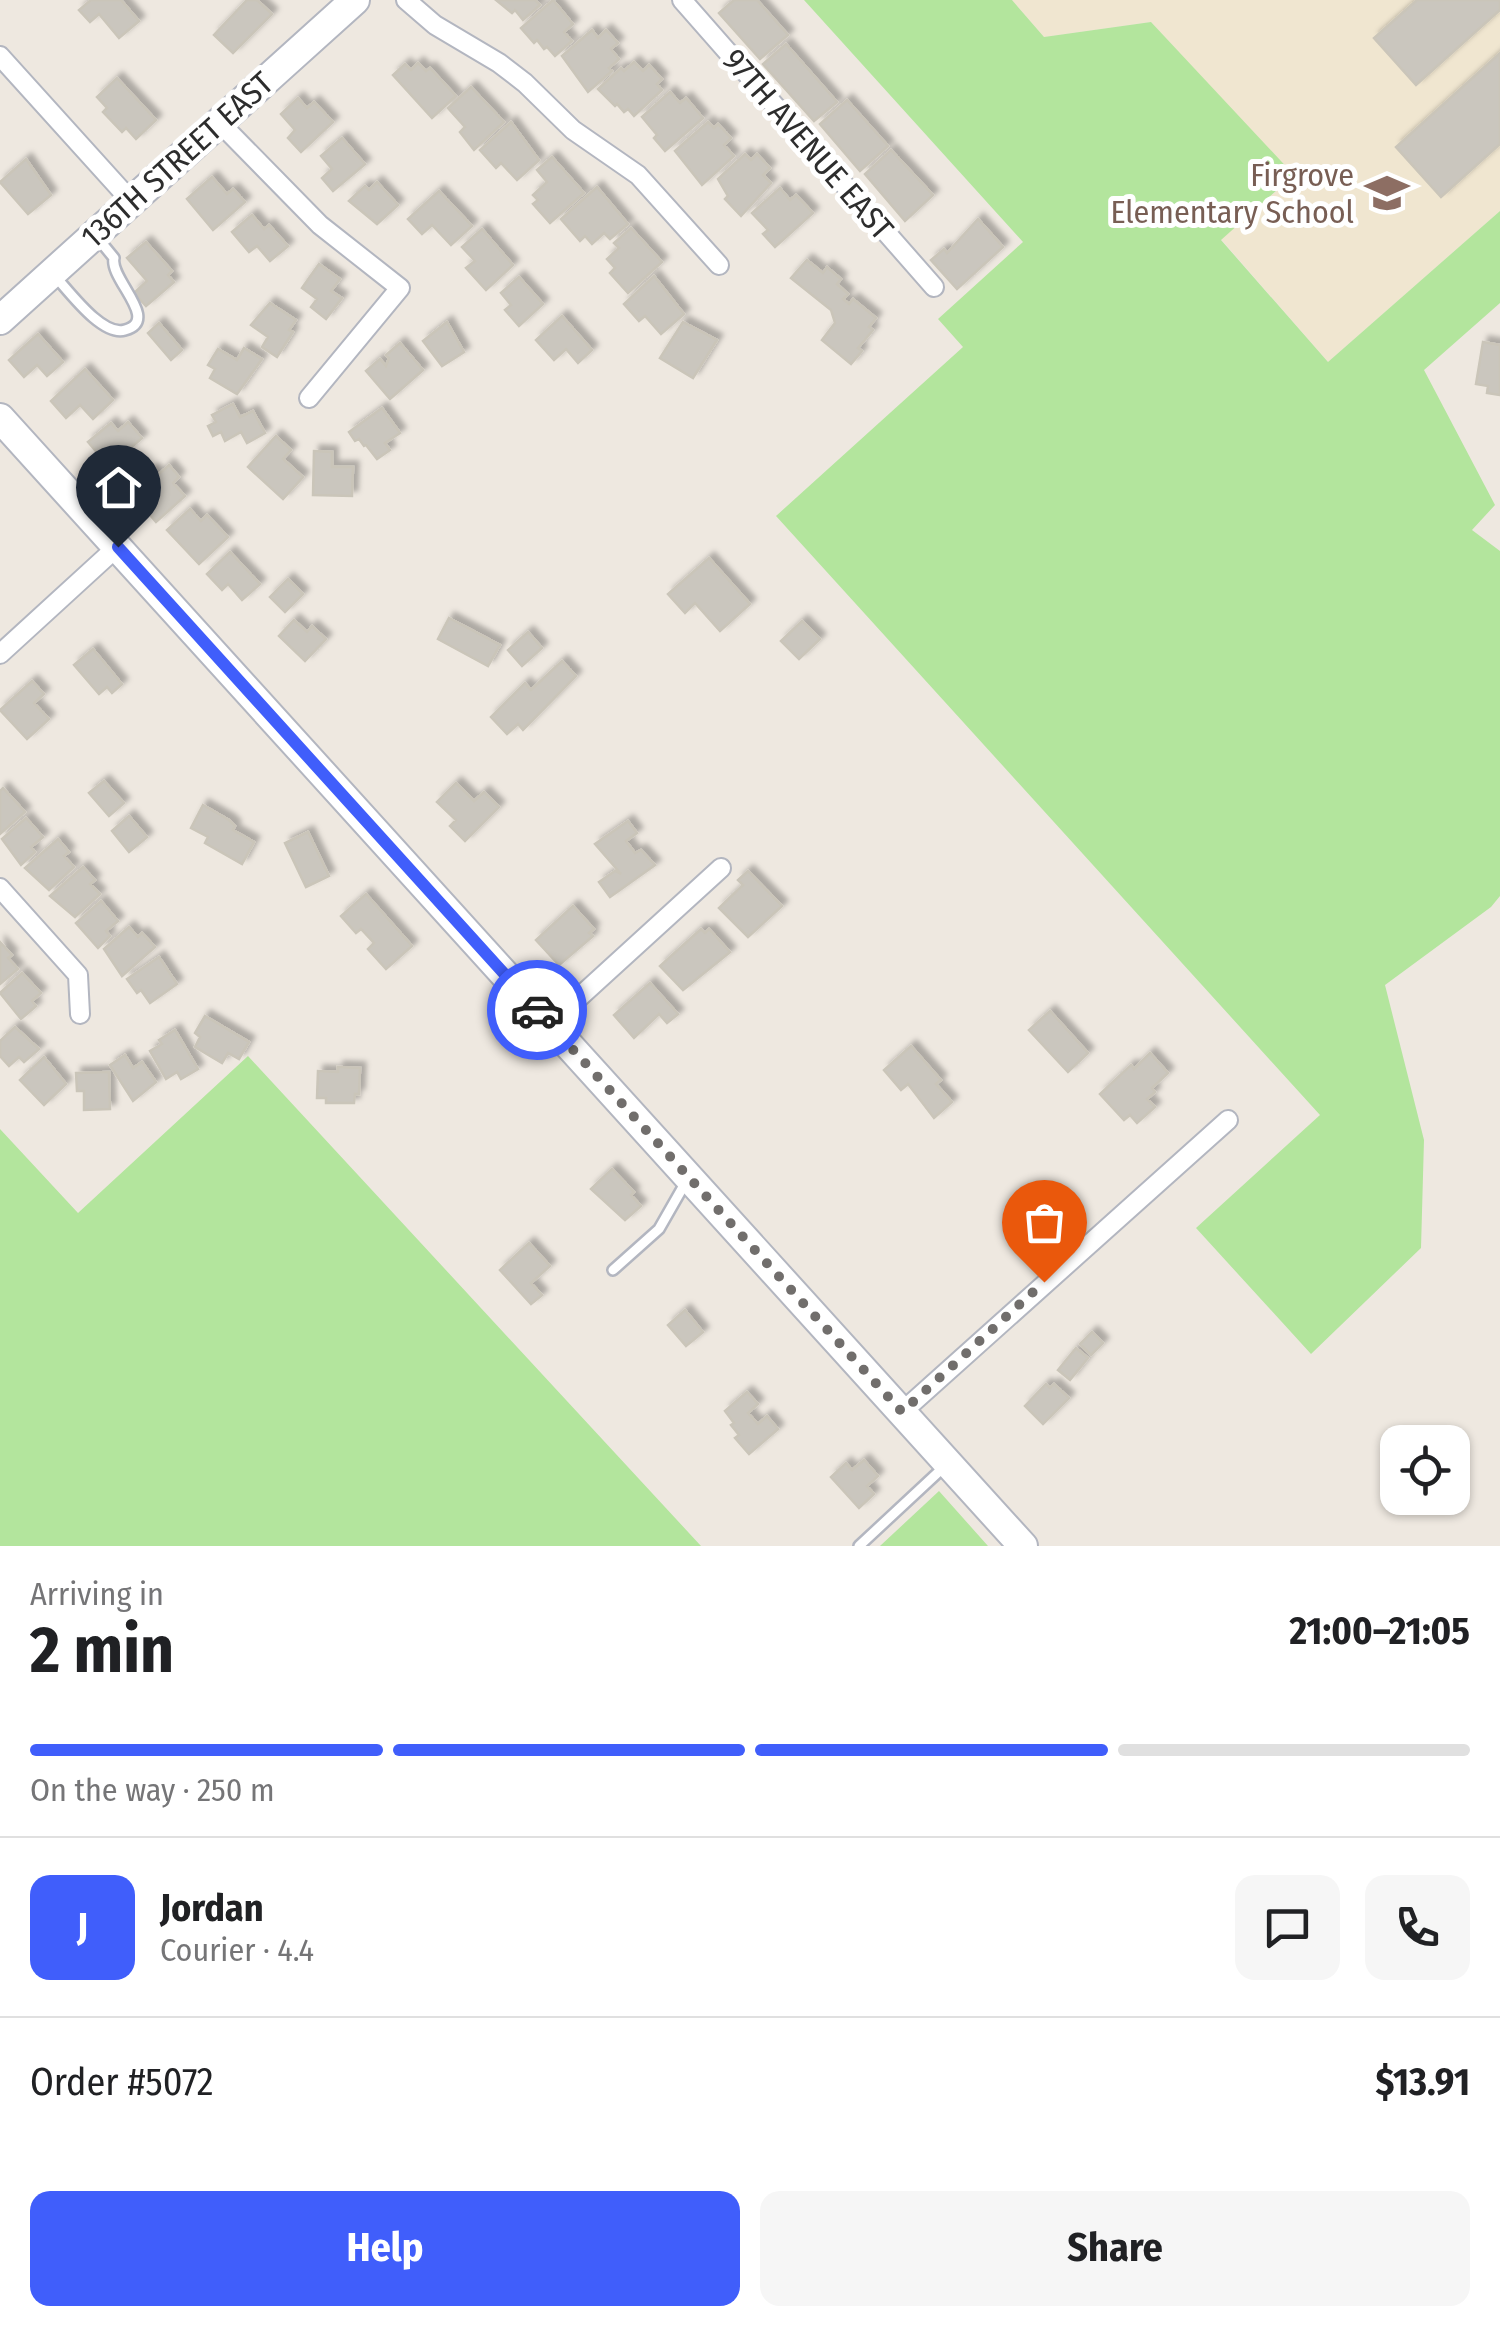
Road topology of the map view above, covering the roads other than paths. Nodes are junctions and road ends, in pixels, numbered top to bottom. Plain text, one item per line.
1 (356, 0) edge
2 (406, 0) edge
3 (682, 0) edge
4 (0, 56) edge
5 (219, 122) junction
6 (131, 201) junction
7 (94, 234) junction
8 (718, 265) dead end
9 (52, 273) junction
10 (934, 287) dead end
11 (0, 320) edge
12 (309, 398) dead end
13 (0, 418) edge
14 (118, 547) junction
15 (0, 654) edge
16 (720, 868) dead end
17 (0, 888) edge
18 (80, 1014) dead end
19 (550, 1024) junction
20 (1228, 1120) dead end
21 (688, 1177) junction
22 (614, 1270) dead end
23 (902, 1412) junction
24 (948, 1464) junction
25 (859, 1546) edge
26 (1023, 1546) edge

1 - 5 main road, 136TH STREET EAST
2 - 8 street
3 - 10 street, 97TH AVENUE EAST
4 - 6 street
5 - 6 main road, 136TH STREET EAST
5 - 12 street
6 - 7 main road, 136TH STREET EAST
7 - 9 main road, 136TH STREET EAST
7 - 9 lane
9 - 11 main road, 136TH STREET EAST
13 - 14 main road
14 - 15 street
14 - 19 main road
16 - 19 street
17 - 18 street
19 - 21 main road
20 - 23 street
21 - 22 lane
21 - 23 main road
23 - 24 main road
24 - 25 lane
24 - 26 main road

